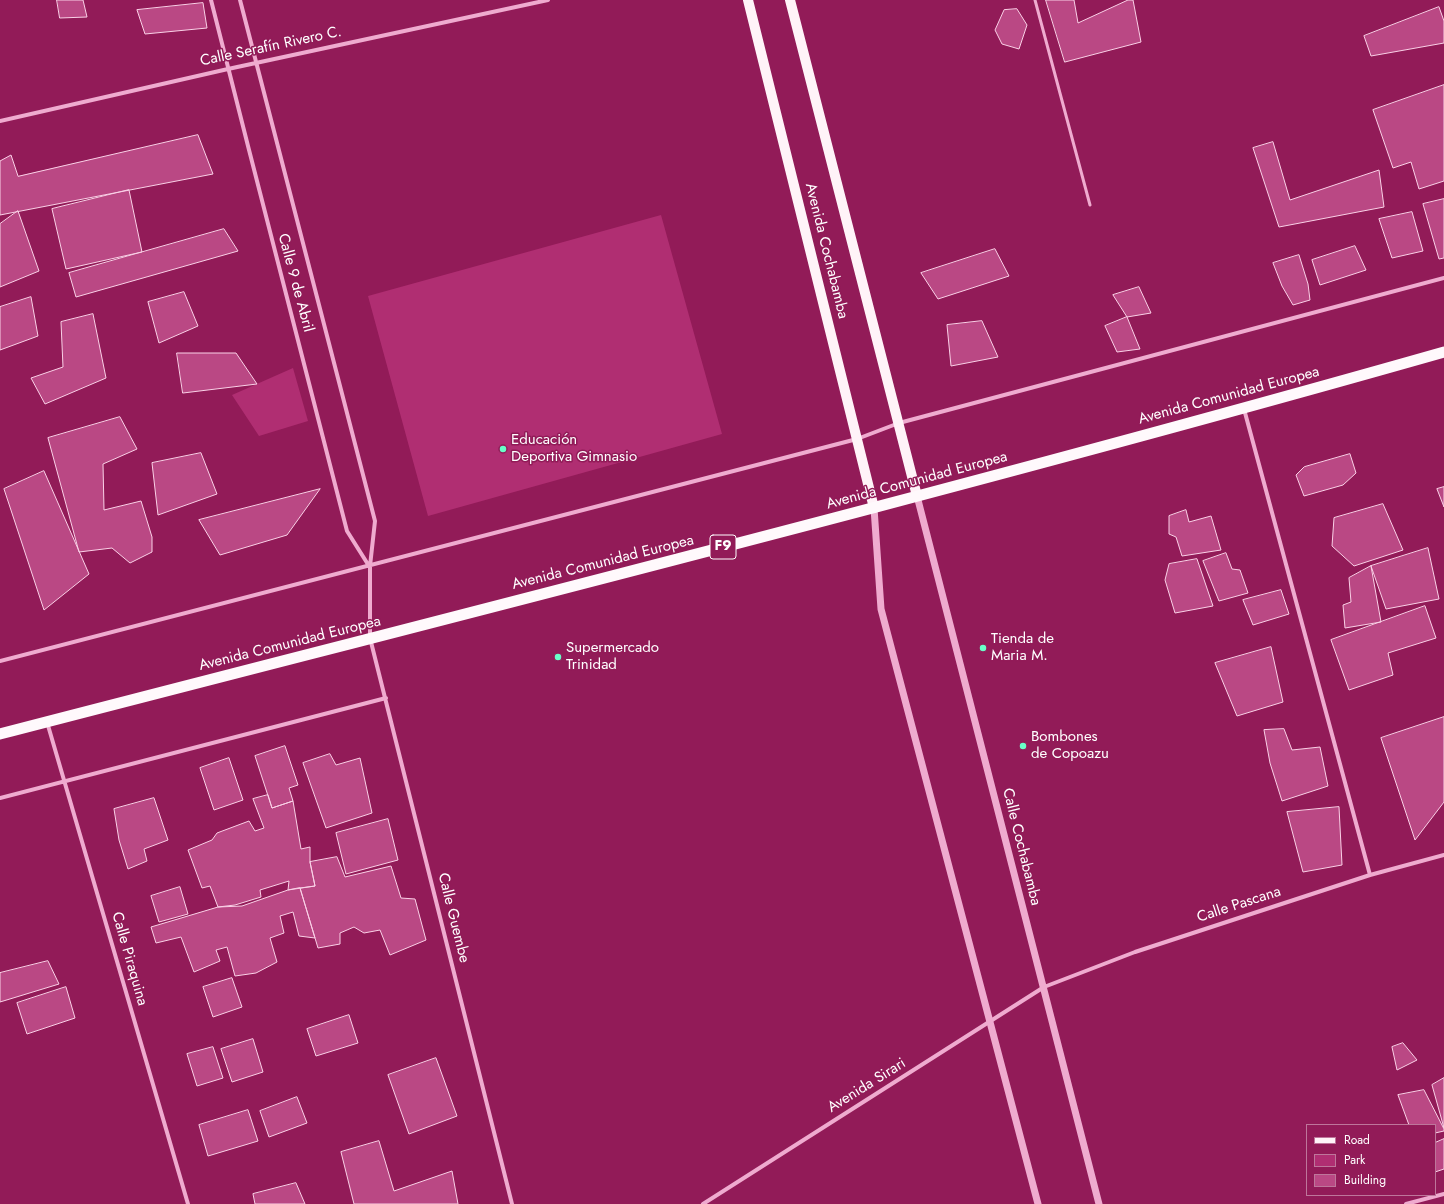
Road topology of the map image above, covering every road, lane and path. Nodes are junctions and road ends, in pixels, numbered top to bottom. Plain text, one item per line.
1 (211, 0) edge
2 (240, 0) edge
3 (548, 0) edge
4 (748, 0) edge
5 (790, 0) edge
6 (1035, 0) edge
7 (256, 63) junction
8 (228, 69) junction
9 (0, 121) edge
10 (1090, 204) dead end
11 (1444, 278) edge
12 (1444, 352) edge
13 (1244, 409) junction
14 (898, 424) junction
15 (857, 440) junction
16 (917, 496) junction
17 (874, 508) junction
18 (370, 566) junction
19 (370, 638) junction
20 (0, 661) edge
21 (386, 698) junction
22 (47, 722) junction
23 (0, 734) edge
24 (65, 781) junction
25 (0, 798) edge
26 (1444, 854) edge
27 (1370, 875) junction
28 (1044, 987) junction
29 (989, 1022) junction
30 (1444, 1194) edge
31 (188, 1204) edge
32 (512, 1204) edge
33 (703, 1204) edge
34 (1038, 1204) edge
35 (1099, 1204) edge
36 (1406, 1204) edge

1 - 8 street, Calle 9 de Abril
2 - 7 street, Calle 9 de Abril
3 - 7 street, Calle Serafín Rivero C.
4 - 15 main road, Avenida Cochabamba
5 - 14 main road, Avenida Cochabamba
6 - 10 lane
7 - 8 street, Calle Serafín Rivero C.
7 - 18 street, Calle 9 de Abril
8 - 9 street, Calle Serafín Rivero C.
8 - 18 street, Calle 9 de Abril
11 - 14 street
12 - 13 highway, Avenida Comunidad Europea / F9
13 - 16 highway, Avenida Comunidad Europea / F9
13 - 27 street
14 - 15 street
14 - 16 main road, Avenida Cochabamba
15 - 17 main road, Avenida Cochabamba
15 - 18 street
16 - 17 highway, Avenida Comunidad Europea / F9
16 - 28 street, Calle Cochabamba
17 - 19 highway, Avenida Comunidad Europea / F9
17 - 29 street
18 - 19 street, Calle 9 de Abril
18 - 20 street
19 - 21 street, Calle Guembe
19 - 22 highway, Avenida Comunidad Europea / F9
21 - 24 street
21 - 32 street, Calle Guembe
22 - 23 highway, Avenida Comunidad Europea / F9
22 - 24 street, Calle Piraquina
24 - 25 street
24 - 31 street, Calle Piraquina
26 - 27 street, Calle Pascana
27 - 28 street, Calle Pascana
28 - 29 street, Avenida Sirari
28 - 35 street, Calle Cochabamba
29 - 33 street, Avenida Sirari
29 - 34 street
30 - 36 street

